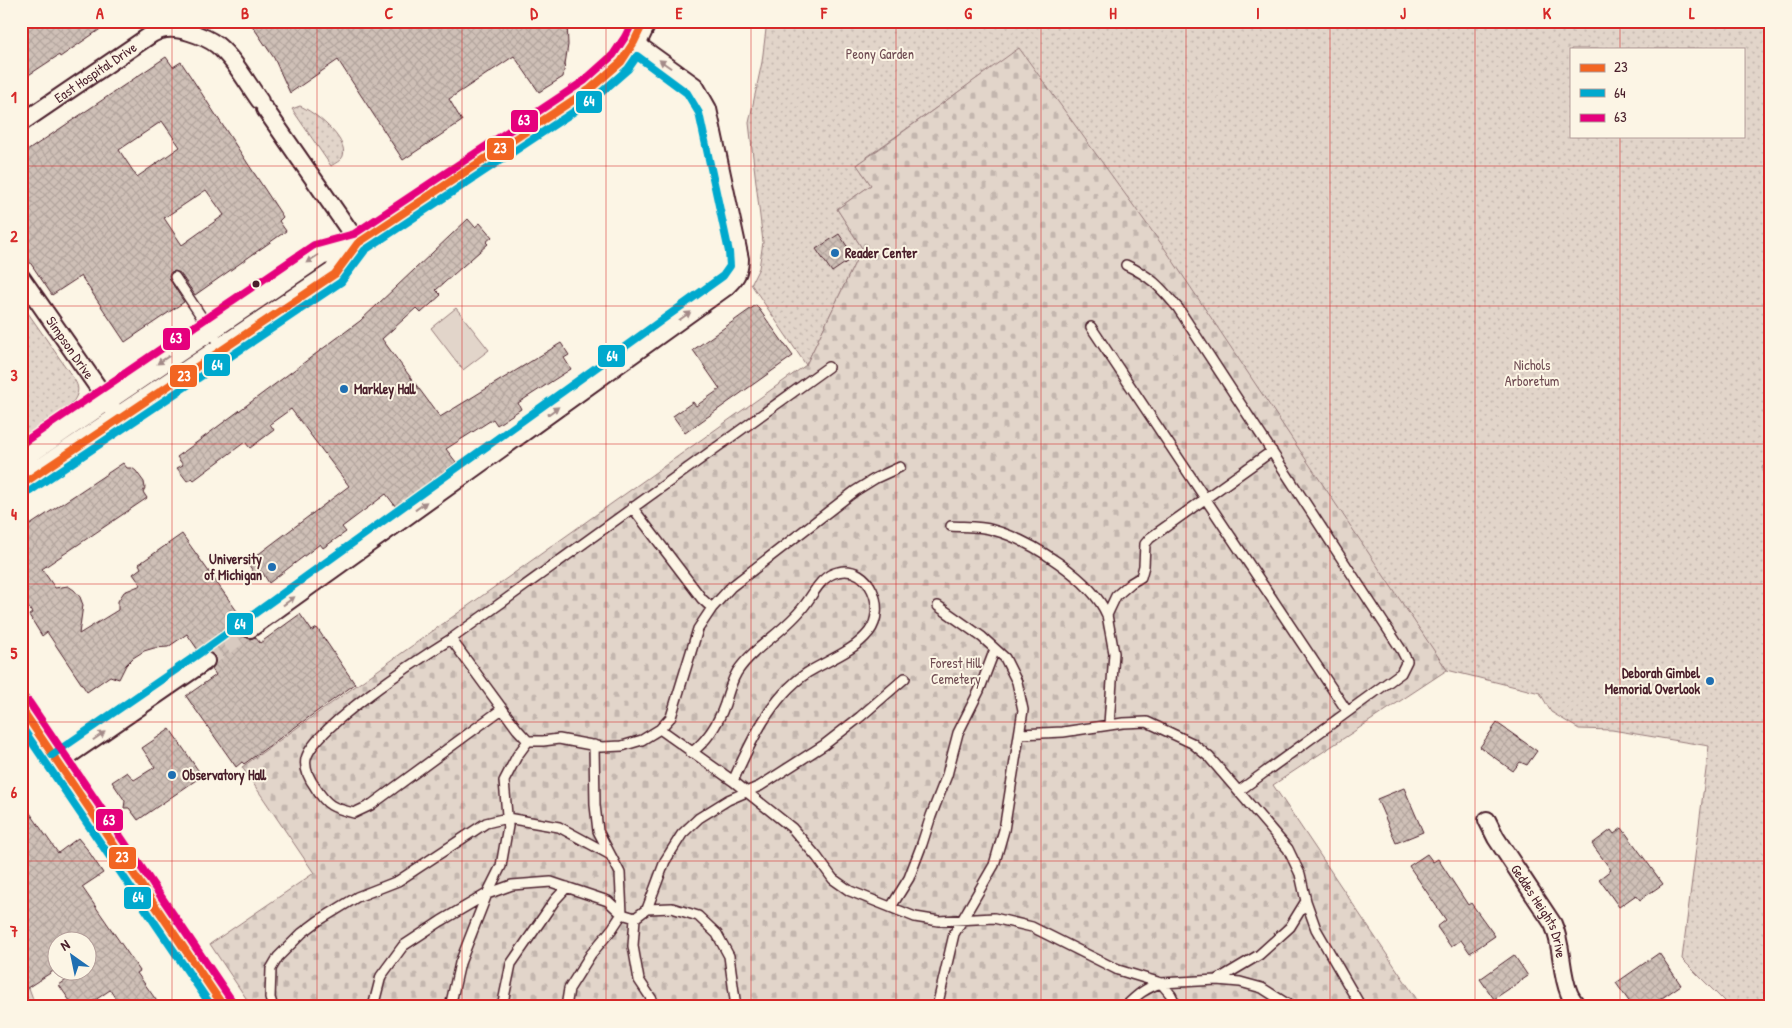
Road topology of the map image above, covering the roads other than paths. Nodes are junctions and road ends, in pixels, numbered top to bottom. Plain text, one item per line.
1 (639, 32) edge
2 (21, 123) edge
3 (358, 243) junction
4 (1126, 265) dead end
5 (21, 277) edge
6 (175, 277) dead end
7 (1091, 327) dead end
8 (209, 329) junction
9 (223, 349) junction
10 (828, 367) dead end
11 (106, 398) junction
12 (120, 419) junction
13 (1272, 451) junction
14 (21, 456) edge
15 (900, 467) dead end
16 (21, 485) edge
17 (1205, 499) junction
18 (632, 507) junction
19 (951, 526) dead end
20 (938, 606) dead end
21 (712, 608) junction
22 (1107, 615) junction
23 (250, 629) tunnel mouth
24 (451, 639) junction
25 (995, 649) junction
26 (206, 660) tunnel mouth
27 (906, 678) dead end
28 (21, 708) edge
29 (502, 709) junction
30 (1347, 711) junction
31 (1109, 724) junction
32 (660, 729) junction
33 (1020, 734) junction
34 (528, 741) junction
35 (594, 746) junction
36 (691, 753) junction
37 (58, 763) junction
38 (733, 781) junction
39 (1239, 791) junction
40 (747, 792) junction
41 (507, 818) junction
42 (1487, 820) dead end
43 (608, 854) junction
44 (567, 887) junction
45 (487, 894) junction
46 (1306, 901) junction
47 (891, 907) junction
48 (647, 909) junction
49 (622, 914) junction
50 (635, 918) junction
51 (963, 919) junction
52 (1217, 980) junction
53 (1161, 983) junction
54 (373, 1006) edge
55 (224, 1007) edge
56 (273, 1007) edge
57 (450, 1007) edge
58 (502, 1007) edge
59 (566, 1007) edge
60 (658, 1007) edge
61 (736, 1007) edge
62 (937, 1007) edge
63 (1125, 1007) edge
64 (1177, 1007) edge
65 (1292, 1007) edge
66 (1361, 1007) edge
67 (1578, 1007) edge

1 - 3 street
23 -> 1 street
2 - 3 street, East Hospital Drive
3 -> 8 street
3 - 9 street
4 - 13 lane
5 - 11 street, Simpson Drive
6 - 8 lane
7 - 17 lane
8 - 9 lane
8 -> 11 street
9 - 12 street
10 - 18 lane
11 - 12 street, Simpson Drive
11 - 14 street
12 - 16 street
13 - 17 lane
13 - 30 lane
15 - 21 lane
17 - 22 lane
17 - 30 lane
18 - 21 lane
18 - 24 lane
19 - 22 lane
20 - 25 lane
21 - 32 lane
22 - 31 lane
24 - 29 lane
24 - 29 lane
25 - 33 lane
25 - 47 lane
37 -> 26 street
27 - 40 lane
28 - 37 street
29 - 34 lane
30 - 39 lane
31 - 33 lane
31 - 39 lane
32 - 35 lane
32 - 36 lane
33 - 51 lane
34 - 35 lane
34 - 41 lane
35 - 43 lane
36 - 38 lane
36 - 38 lane
37 - 55 street
38 - 40 lane
39 - 46 lane
40 - 47 lane
40 - 48 lane
41 - 43 lane
41 - 45 lane
41 - 56 lane
42 - 67 street, Geddes Heights Drive
43 - 49 lane
44 - 45 lane
44 - 49 lane
44 - 58 lane
45 - 54 lane
45 - 57 lane
46 - 52 lane
46 - 66 lane
47 - 51 lane
48 - 50 lane
48 - 61 lane
49 - 50 lane
49 - 59 lane
50 - 60 lane
51 - 53 lane
51 - 62 lane
52 - 53 lane
52 - 65 lane
53 - 63 lane
53 - 64 lane

